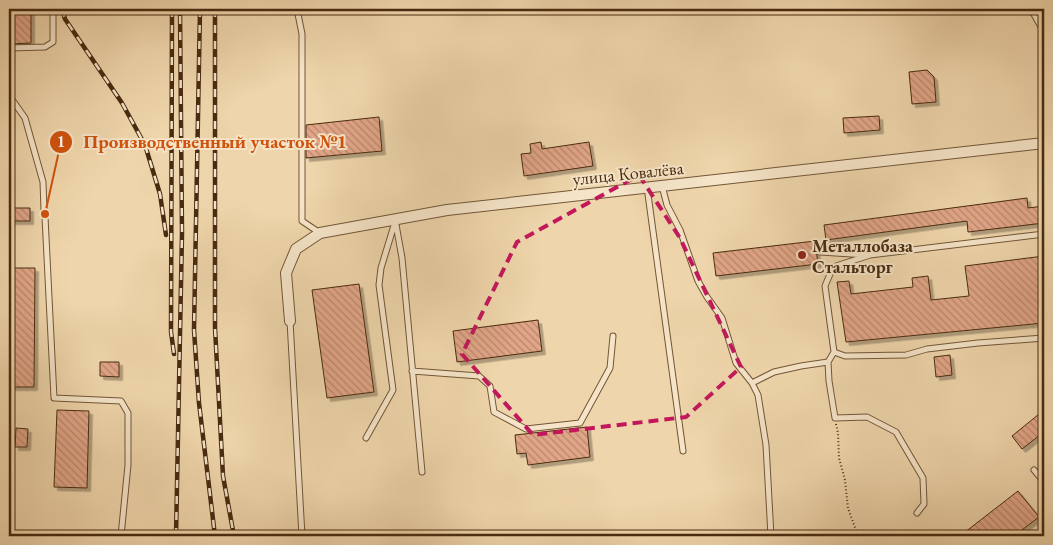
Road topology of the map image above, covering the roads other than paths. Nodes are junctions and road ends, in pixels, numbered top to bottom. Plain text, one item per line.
1 (53, 9) edge
2 (297, 9) edge
3 (1031, 9) edge
4 (1044, 32) edge
5 (9, 48) edge
6 (9, 100) edge
7 (1044, 143) edge
8 (662, 185) junction
9 (647, 187) junction
10 (396, 219) junction
11 (320, 233) junction
12 (1044, 234) edge
13 (820, 252) dead end
14 (870, 255) junction
15 (290, 321) joint
16 (613, 336) dead end
17 (1044, 338) edge
18 (834, 352) junction
19 (828, 362) junction
20 (412, 371) junction
21 (752, 383) junction
22 (366, 438) dead end
23 (683, 451) dead end
24 (1034, 470) dead end
25 (422, 472) dead end
26 (1044, 482) edge
27 (917, 513) dead end
28 (122, 536) edge
29 (302, 536) edge
30 (771, 536) edge

1 - 5 lane
2 - 11 lane
3 - 4 lane
6 - 28 lane
7 - 8 street, улица Ковалёва
8 - 9 street, улица Ковалёва
8 - 21 lane
9 - 10 street, улица Ковалёва
9 - 23 lane
10 - 11 street, улица Ковалёва
10 - 20 lane
10 - 22 lane
11 - 15 street, улица Ковалёва
12 - 14 lane
13 - 14 lane
14 - 18 lane
15 - 29 lane
16 - 20 lane
17 - 18 lane
18 - 19 lane
19 - 21 lane
19 - 27 lane
20 - 25 lane
21 - 30 lane
24 - 26 lane

